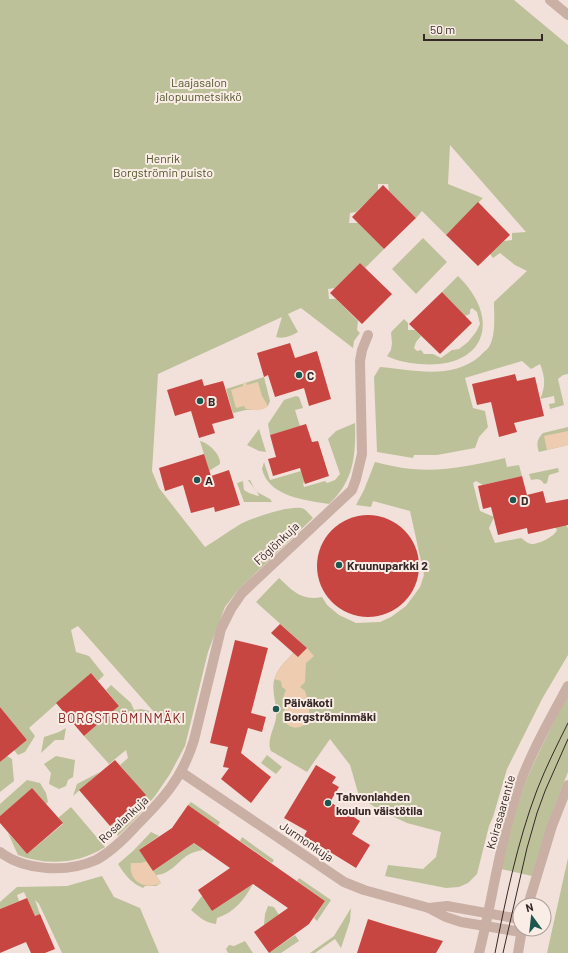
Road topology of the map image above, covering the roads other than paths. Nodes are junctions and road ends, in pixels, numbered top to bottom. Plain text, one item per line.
1 (550, 0) edge
2 (568, 15) edge
3 (368, 334) dead end
4 (568, 686) edge
5 (181, 772) junction
6 (568, 785) edge
7 (0, 852) edge
8 (530, 897) edge
9 (429, 908) junction
10 (488, 913) junction
11 (512, 917) edge
12 (485, 927) junction
13 (512, 930) edge
14 (521, 937) edge
15 (480, 953) edge
16 (518, 953) edge

1 - 2 street
3 - 5 street, Föglönkuja
4 - 10 street, Koirasaarentie
5 - 7 street, Rosalankuja
5 - 9 street, Jurmonkuja
6 - 8 street
9 - 10 street, Jurmonkuja
9 - 12 street, Jurmonkuja
10 - 11 street, Jurmonkuja
10 - 12 street, Koirasaarentie
12 - 13 street, Jurmonkuja
12 - 15 street, Koirasaarentie
14 - 16 street

